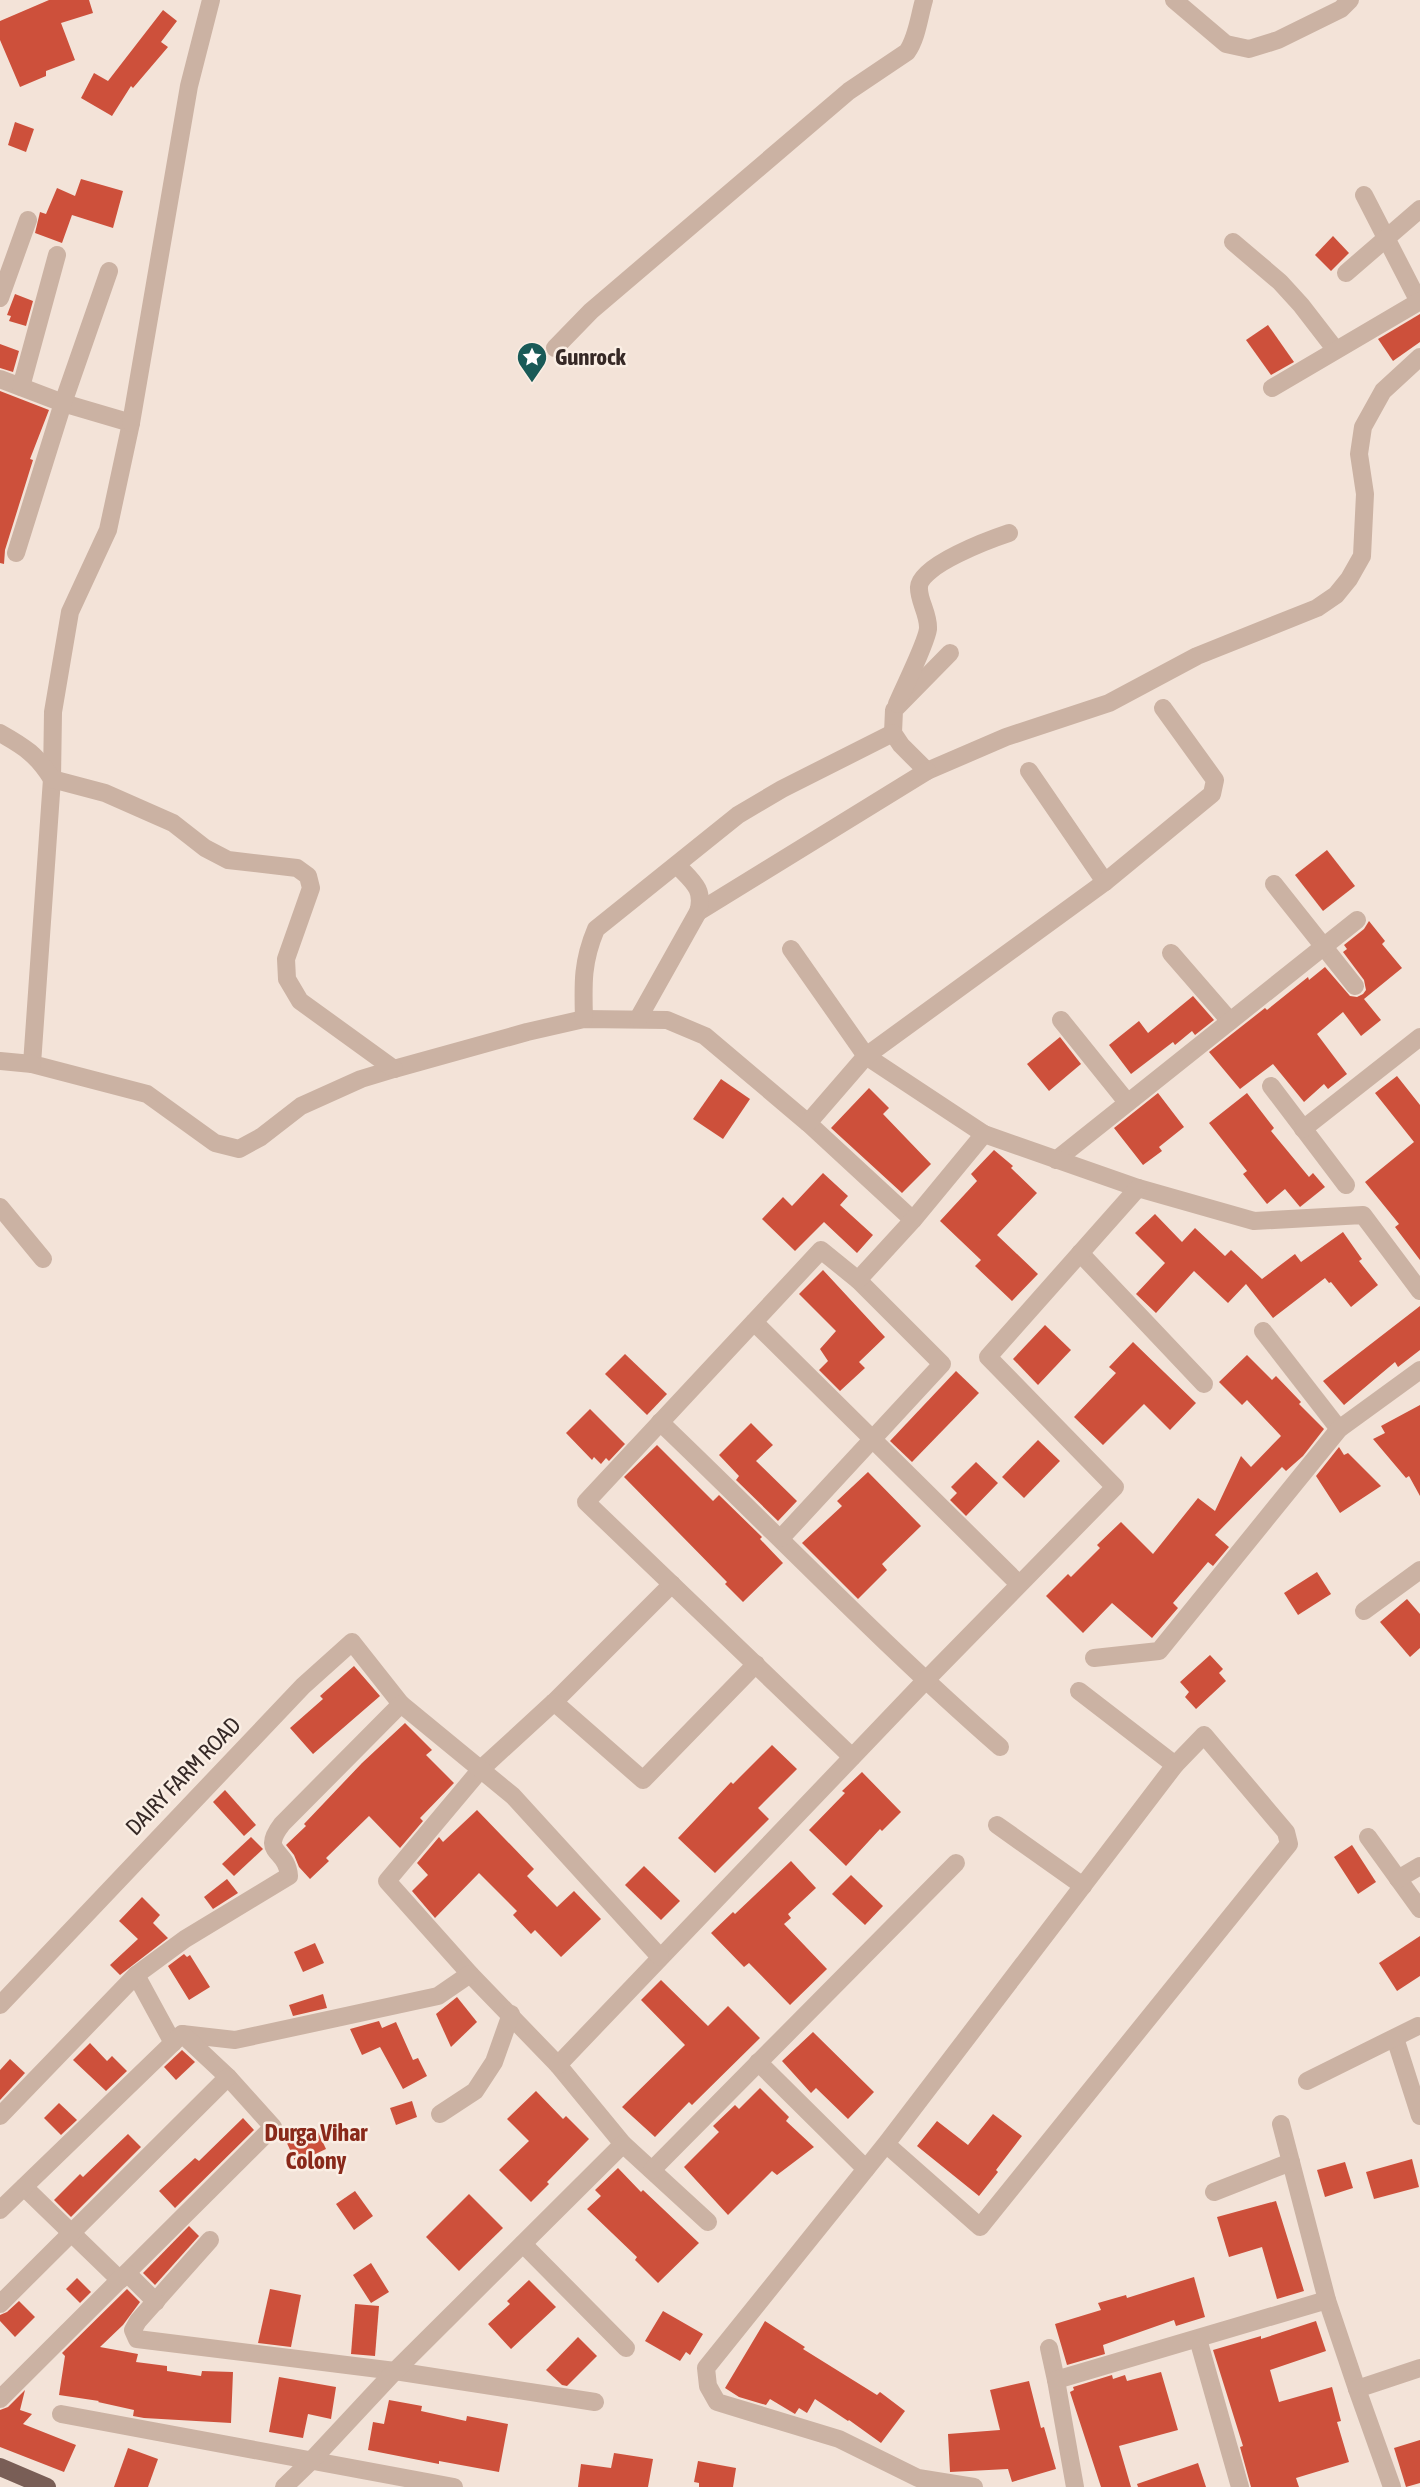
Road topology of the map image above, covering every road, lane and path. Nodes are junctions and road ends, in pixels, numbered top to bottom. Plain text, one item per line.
1 (211, 0) edge
2 (924, 0) edge
3 (1174, 0) edge
4 (1350, 0) edge
5 (1364, 195) dead end
6 (1420, 209) edge
7 (28, 220) dead end
8 (1386, 236) junction
9 (1233, 242) dead end
10 (57, 255) dead end
11 (109, 271) dead end
12 (1346, 273) dead end
13 (0, 298) edge
14 (1420, 302) edge
15 (555, 348) dead end
16 (1335, 349) junction
17 (1420, 357) edge
18 (0, 379) edge
19 (21, 387) junction
20 (1272, 388) dead end
21 (63, 403) junction
22 (131, 423) junction
23 (1009, 533) dead end
24 (16, 552) dead end
25 (950, 653) dead end
26 (1163, 708) dead end
27 (894, 710) junction
28 (0, 733) edge
29 (893, 733) junction
30 (927, 771) junction
31 (1029, 771) dead end
32 (52, 779) junction
33 (677, 864) junction
34 (1105, 882) junction
35 (1274, 884) dead end
36 (698, 912) junction
37 (1357, 920) dead end
38 (1324, 946) junction
39 (791, 948) dead end
40 (1171, 953) dead end
41 (1355, 986) dead end
42 (584, 1019) junction
43 (638, 1019) junction
44 (1061, 1020) dead end
45 (1230, 1021) junction
46 (1420, 1037) edge
47 (866, 1056) junction
48 (0, 1061) edge
49 (32, 1064) junction
50 (394, 1069) junction
51 (1271, 1086) dead end
52 (1127, 1102) junction
53 (808, 1122) junction
54 (1303, 1129) junction
55 (984, 1134) junction
56 (1056, 1160) junction
57 (1346, 1185) dead end
58 (1138, 1188) junction
59 (0, 1207) edge
60 (913, 1220) junction
61 (1080, 1253) junction
62 (43, 1259) dead end
63 (858, 1280) junction
64 (1420, 1291) edge
65 (754, 1322) junction
66 (1263, 1331) dead end
67 (1420, 1370) edge
68 (1204, 1384) dead end
69 (660, 1422) junction
70 (1339, 1429) junction
71 (873, 1439) junction
72 (781, 1538) junction
73 (1420, 1570) edge
74 (672, 1584) junction
75 (1019, 1584) junction
76 (1364, 1611) dead end
77 (1094, 1658) dead end
78 (756, 1664) junction
79 (925, 1681) junction
80 (1079, 1691) dead end
81 (554, 1702) junction
82 (401, 1704) junction
83 (1000, 1747) dead end
84 (852, 1757) junction
85 (1175, 1765) junction
86 (481, 1769) junction
87 (997, 1825) dead end
88 (1368, 1837) dead end
89 (956, 1863) dead end
90 (1420, 1866) edge
91 (1398, 1879) junction
92 (1083, 1886) junction
93 (1420, 1909) edge
94 (660, 1957) junction
95 (470, 1973) junction
96 (136, 1975) junction
97 (0, 2005) edge
98 (511, 2014) junction
99 (1418, 2026) edge
100 (1395, 2038) junction
101 (178, 2039) junction
102 (758, 2062) junction
103 (558, 2065) junction
104 (228, 2077) junction
105 (1307, 2081) dead end
106 (440, 2114) dead end
107 (0, 2116) edge
108 (1420, 2116) edge
109 (1281, 2124) dead end
110 (622, 2144) junction
111 (886, 2144) junction
112 (1291, 2162) junction
113 (866, 2169) junction
114 (652, 2171) junction
115 (24, 2187) junction
116 (1214, 2192) dead end
117 (1, 2206) edge
118 (708, 2222) dead end
119 (71, 2233) junction
120 (210, 2240) dead end
121 (523, 2244) junction
122 (123, 2276) junction
123 (1327, 2300) junction
124 (156, 2302) junction
125 (0, 2304) edge
126 (1198, 2339) junction
127 (626, 2348) dead end
128 (1049, 2348) dead end
129 (1420, 2368) edge
130 (394, 2371) junction
131 (1056, 2380) junction
132 (1357, 2389) junction
133 (0, 2399) edge
134 (595, 2402) dead end
135 (61, 2414) dead end
136 (311, 2461) junction
137 (0, 2467) edge
138 (918, 2482) edge
139 (47, 2487) edge
140 (284, 2487) edge
141 (454, 2487) edge
142 (974, 2487) edge
143 (1076, 2487) edge
144 (1240, 2487) edge
145 (1392, 2487) edge

1 - 22 street
2 - 15 street
3 - 4 street
5 - 8 street
6 - 8 street
7 - 13 street
8 - 12 street
8 - 14 street
9 - 16 street
10 - 19 street
11 - 21 street
14 - 16 street
16 - 20 street
17 - 30 street
18 - 19 street
19 - 21 street
21 - 22 street
21 - 24 street
22 - 32 street
23 - 27 street
25 - 27 street
26 - 34 street
27 - 29 street
28 - 32 street
29 - 30 street
29 - 33 street
30 - 36 street
31 - 34 street
32 - 49 street
32 - 50 street
33 - 36 street
33 - 42 street
34 - 47 street
35 - 38 street
36 - 43 street
37 - 38 street
38 - 41 street
38 - 45 street
39 - 47 street
40 - 45 street
42 - 43 street
42 - 50 street
43 - 53 street
44 - 52 street
45 - 52 street
46 - 54 street
47 - 53 street
47 - 55 street
48 - 49 street
49 - 50 street
51 - 54 street
52 - 56 street
53 - 60 street
54 - 57 street
55 - 56 street
55 - 60 street
56 - 58 street
58 - 61 street
58 - 64 street
59 - 62 street
60 - 63 street
61 - 68 street
61 - 75 street
63 - 65 street
63 - 71 street
65 - 69 street
65 - 71 street
66 - 70 street
67 - 70 street
69 - 72 street
69 - 74 street
70 - 77 street
71 - 72 street
71 - 75 street
72 - 79 street
73 - 76 street
74 - 78 street
74 - 81 street
75 - 79 street
78 - 81 street
78 - 84 street
79 - 83 street
79 - 84 street
80 - 85 street
81 - 86 street
82 - 86 street
82 - 96 street
82 - 97 street, DAIRY FARM ROAD
84 - 94 street
85 - 92 street
85 - 111 street
86 - 94 street
86 - 95 street
87 - 92 street
88 - 91 street
89 - 102 street
90 - 91 street
91 - 93 street
92 - 111 street
94 - 103 street
95 - 98 street
95 - 101 street
96 - 101 street
96 - 107 street
98 - 103 street
98 - 106 street
99 - 100 street
100 - 105 street
100 - 108 street
101 - 104 street
101 - 115 street
102 - 113 street
102 - 114 street
103 - 110 street
104 - 119 street
104 - 122 street
109 - 112 street
110 - 114 street
110 - 121 street
111 - 113 street
112 - 116 street
112 - 123 street
113 - 138 street
114 - 118 street
115 - 117 street
115 - 119 street
119 - 122 street
119 - 125 street
120 - 124 street
121 - 127 street
121 - 130 street
122 - 124 street
122 - 133 street
123 - 126 street
123 - 132 street
124 - 130 street
126 - 131 street
126 - 144 street
128 - 131 street
129 - 132 street
130 - 134 street
130 - 136 street
131 - 143 street
132 - 145 street
135 - 136 street
136 - 140 street
136 - 141 street
137 - 139 main road
138 - 142 street

